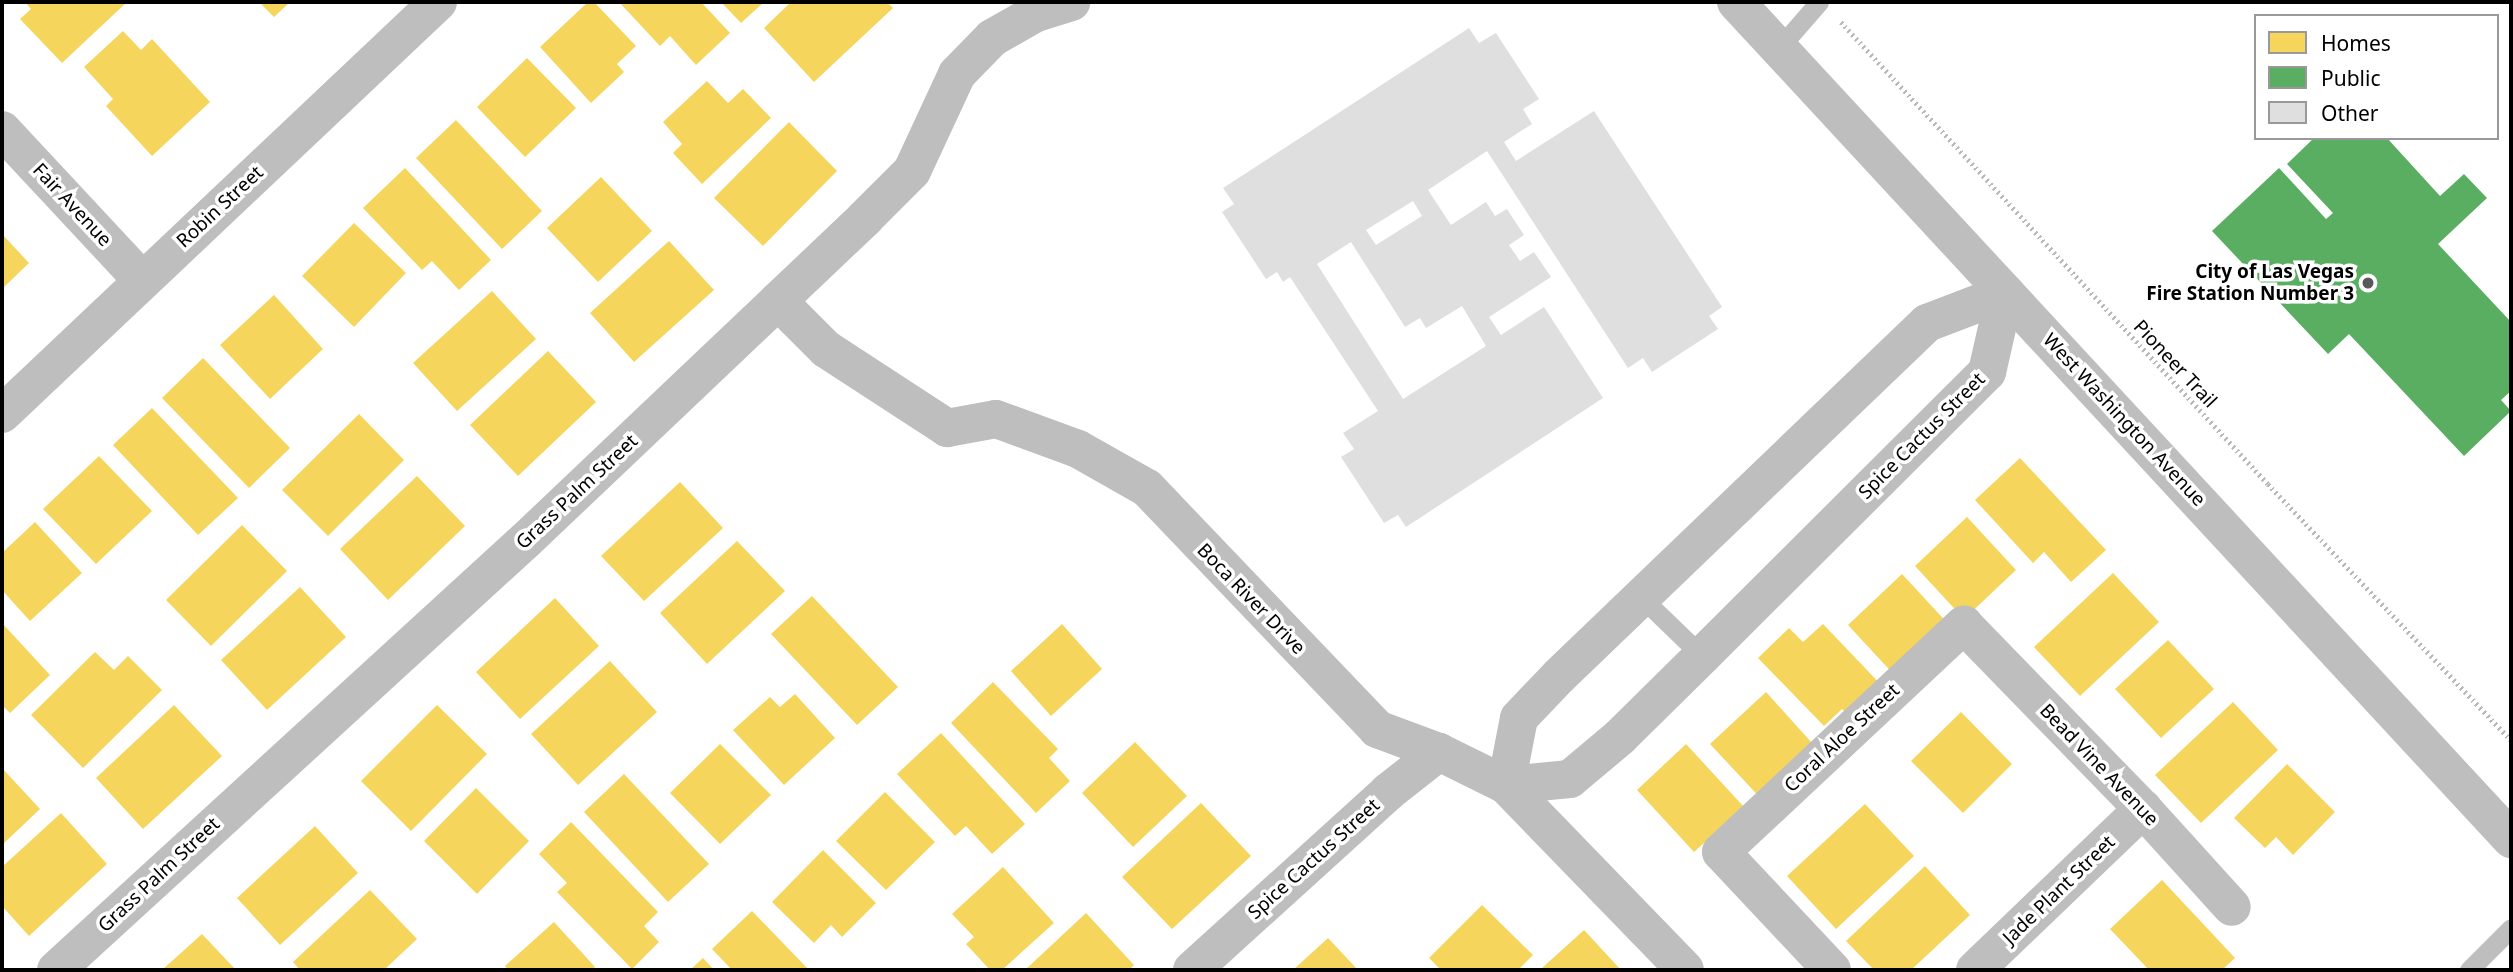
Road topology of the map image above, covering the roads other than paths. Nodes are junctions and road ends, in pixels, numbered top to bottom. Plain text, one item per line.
1 (438, 2) edge
2 (1070, 2) edge
3 (1736, 2) edge
4 (1819, 2) edge
5 (1779, 48) junction
6 (2, 130) edge
7 (142, 280) junction
8 (2005, 293) junction
9 (778, 301) junction
10 (2, 414) edge
11 (1641, 597) junction
12 (1964, 625) joint
13 (1702, 656) junction
14 (1439, 752) junction
15 (1506, 785) junction
16 (2143, 809) junction
17 (2506, 824) edge
18 (2232, 907) dead end
19 (2511, 928) edge
20 (56, 970) edge
21 (1192, 970) edge
22 (1685, 970) edge
23 (1832, 970) edge
24 (1975, 970) edge
25 (2469, 970) edge

1 - 7 street, Robin Street
2 - 9 street, Grass Palm Street
3 - 5 street, West Washington Avenue
4 - 5 lane
5 - 8 street, West Washington Avenue
6 - 7 street, Fair Avenue
7 - 10 street, Robin Street
8 - 11 street
8 - 13 street, Spice Cactus Street
8 - 17 street, West Washington Avenue
9 - 14 street, Boca River Drive
9 - 20 street, Grass Palm Street
11 - 13 lane
11 - 15 street
12 - 16 street, Bead Vine Avenue
12 - 23 street, Coral Aloe Street
13 - 15 street, Spice Cactus Street
14 - 15 street, Boca River Drive
14 - 21 street, Spice Cactus Street
15 - 22 street, Boca River Drive
16 - 18 street, Bead Vine Avenue
16 - 24 street, Jade Plant Street
19 - 25 lane

